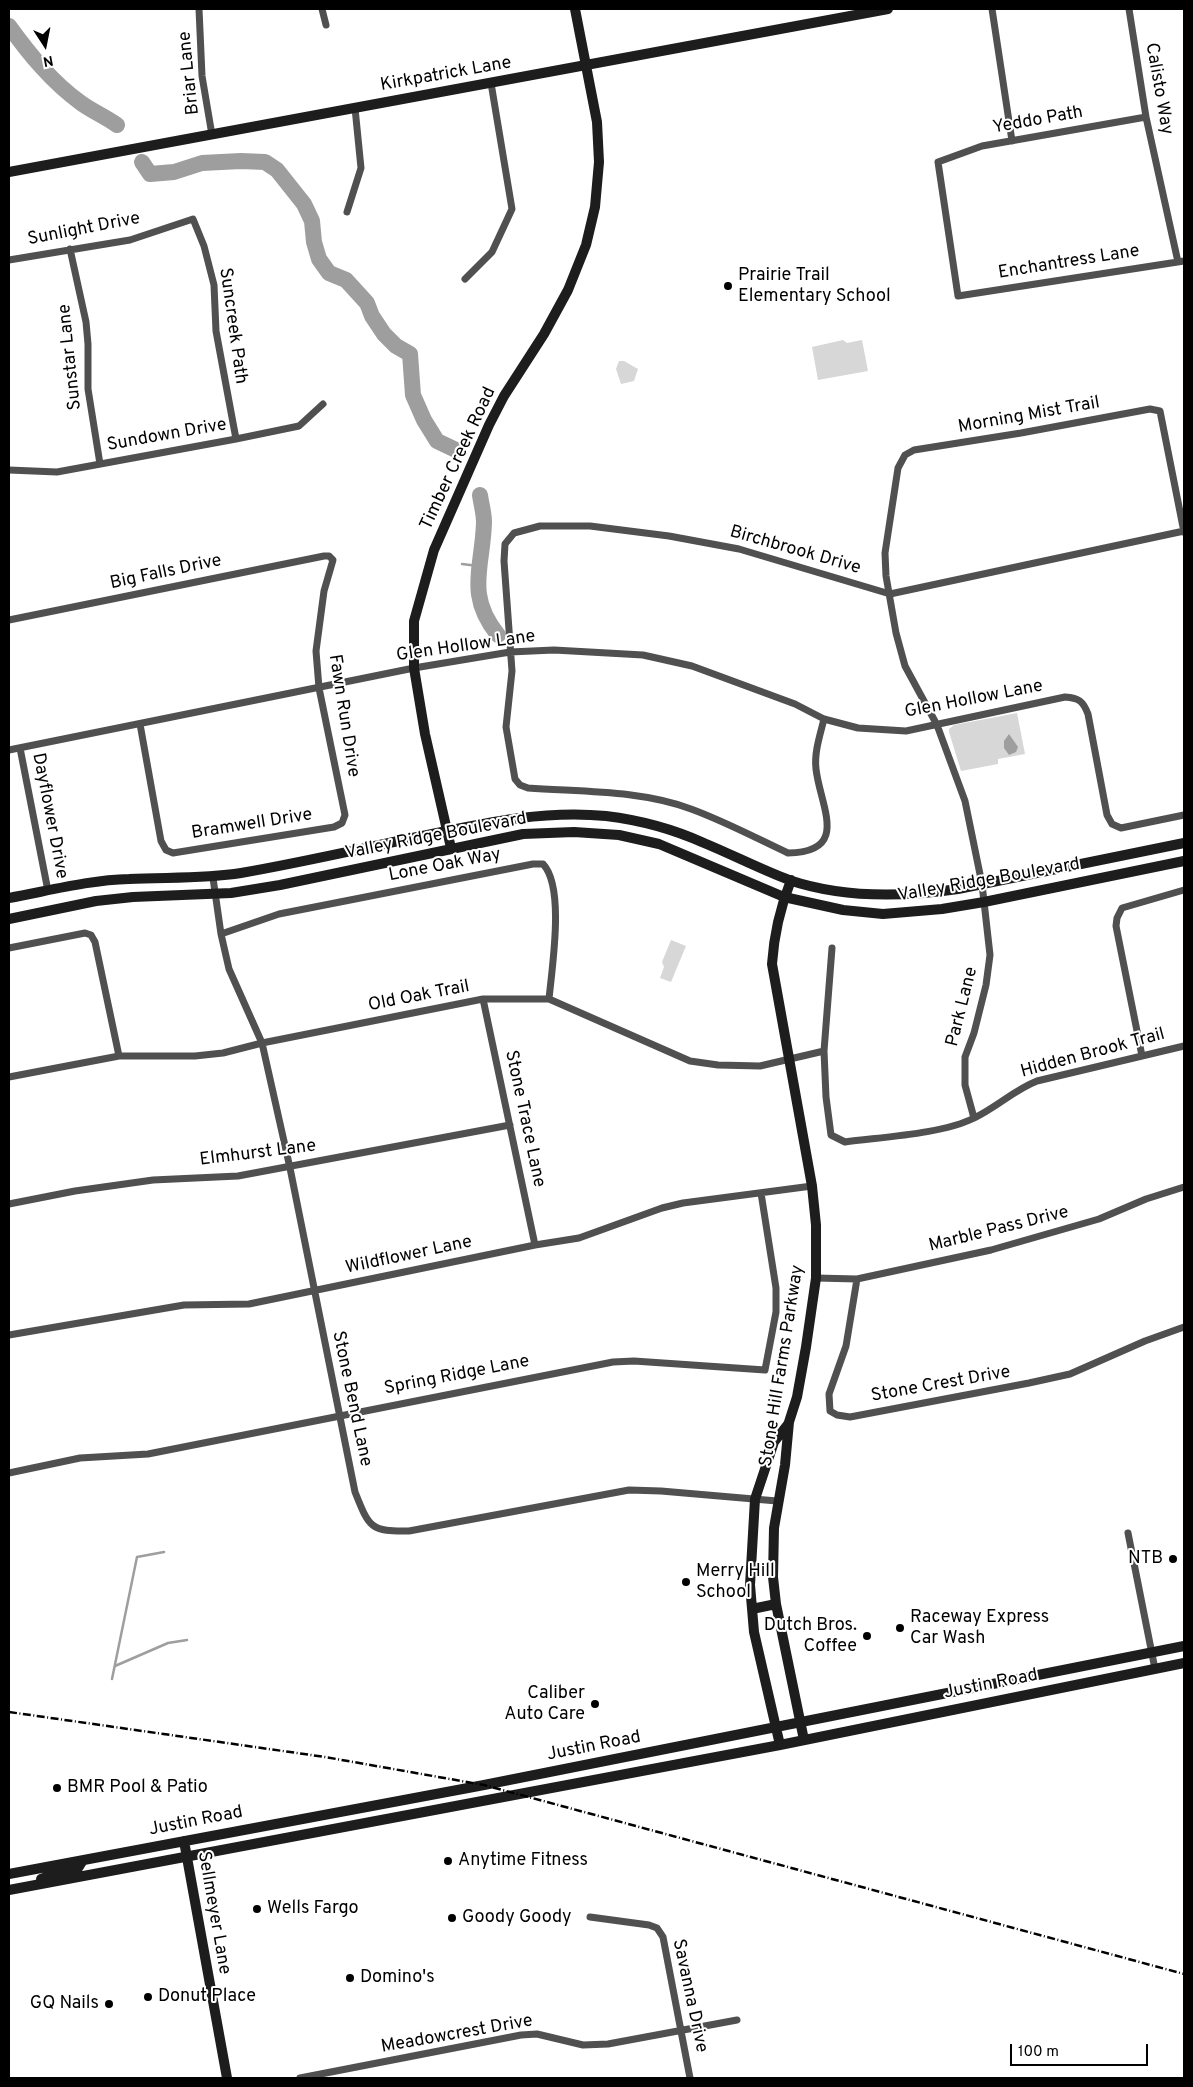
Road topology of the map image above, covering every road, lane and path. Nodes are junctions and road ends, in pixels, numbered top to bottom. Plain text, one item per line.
1 (199, 9) edge
2 (322, 9) edge
3 (575, 9) edge
4 (888, 9) edge
5 (992, 9) edge
6 (1129, 9) edge
7 (326, 25) dead end
8 (586, 66) junction
9 (491, 83) junction
10 (355, 108) junction
11 (1146, 117) junction
12 (212, 135) junction
13 (1012, 141) junction
14 (9, 172) edge
15 (348, 212) dead end
16 (193, 219) joint
17 (70, 249) junction
18 (9, 260) edge
19 (1181, 261) edge
20 (466, 279) dead end
21 (958, 296) joint
22 (323, 404) dead end
23 (236, 439) junction
24 (905, 455) joint
25 (100, 464) junction
26 (9, 470) edge
27 (1184, 532) edge
28 (329, 556) joint
29 (890, 594) junction
30 (9, 620) edge
31 (510, 652) junction
32 (414, 668) junction
33 (319, 688) junction
34 (824, 720) junction
35 (140, 724) junction
36 (937, 725) junction
37 (20, 748) junction
38 (9, 750) edge
39 (1184, 815) edge
40 (342, 823) joint
41 (447, 830) junction
42 (1184, 843) edge
43 (451, 848) junction
44 (1184, 861) edge
45 (213, 878) junction
46 (791, 880) junction
47 (982, 884) junction
48 (1184, 890) edge
49 (48, 891) junction
50 (215, 895) junction
51 (784, 897) junction
52 (9, 898) edge
53 (984, 902) junction
54 (9, 919) edge
55 (221, 934) junction
56 (9, 948) edge
57 (832, 948) dead end
58 (549, 998) junction
59 (483, 999) junction
60 (262, 1044) junction
61 (1184, 1046) edge
62 (824, 1051) junction
63 (119, 1056) junction
64 (1142, 1056) junction
65 (788, 1059) junction
66 (9, 1077) edge
67 (974, 1118) junction
68 (510, 1125) junction
69 (290, 1168) junction
70 (812, 1186) junction
71 (1184, 1187) edge
72 (761, 1193) junction
73 (9, 1204) edge
74 (534, 1245) junction
75 (816, 1278) junction
76 (857, 1279) junction
77 (314, 1292) junction
78 (1184, 1327) edge
79 (9, 1335) edge
80 (338, 1415) junction
81 (790, 1422) junction
82 (9, 1473) edge
83 (755, 1499) junction
84 (777, 1501) junction
85 (1128, 1533) dead end
86 (776, 1604) junction
87 (752, 1609) junction
88 (1184, 1646) edge
89 (1152, 1653) junction
90 (1184, 1663) edge
91 (1155, 1669) junction
92 (984, 1687) junction
93 (987, 1702) junction
94 (800, 1724) junction
95 (776, 1728) junction
96 (804, 1740) junction
97 (780, 1745) junction
98 (184, 1841) junction
99 (187, 1857) junction
100 (83, 1860) junction
101 (9, 1874) edge
102 (22, 1887) junction
103 (9, 1890) edge
104 (590, 1917) dead end
105 (737, 2020) dead end
106 (682, 2031) junction
107 (226, 2078) edge
108 (300, 2078) edge
109 (690, 2078) edge

1 - 12 street, Briar Lane
2 - 7 street
3 - 8 main road, Timber Creek Road
4 - 8 main road, Kirkpatrick Lane
5 - 13 street
6 - 11 street, Calisto Way
8 - 9 main road, Kirkpatrick Lane
8 - 32 main road, Timber Creek Road
9 - 10 main road, Kirkpatrick Lane
9 - 20 street
10 - 12 main road, Kirkpatrick Lane
10 - 15 street
11 - 13 street, Yeddo Path
11 - 19 street, Calisto Way
12 - 14 main road, Kirkpatrick Lane
13 - 21 street, Yeddo Path
16 - 17 street, Sunlight Drive
16 - 23 street, Suncreek Path
17 - 18 street, Sunlight Drive
17 - 25 street, Sunstar Lane
19 - 21 street, Enchantress Lane
22 - 23 street, Sundown Drive
23 - 25 street, Sundown Drive
24 - 27 street, Morning Mist Trail
24 - 29 street, Park Lane
25 - 26 street, Sundown Drive
27 - 29 street, Birchbrook Drive
28 - 30 street, Big Falls Drive
28 - 33 street, Fawn Run Drive
29 - 31 street, Birchbrook Drive
29 - 36 street, Park Lane
31 - 32 street, Glen Hollow Lane
31 - 34 street, Glen Hollow Lane
31 - 34 street, Birchbrook Drive
32 - 33 street, Glen Hollow Lane
32 - 41 main road, Timber Creek Road
33 - 35 street, Glen Hollow Lane
33 - 40 street, Fawn Run Drive
34 - 36 street, Glen Hollow Lane
35 - 37 street, Glen Hollow Lane
35 - 40 street, Bramwell Drive
36 - 39 street, Glen Hollow Lane
36 - 47 street, Park Lane
37 - 38 street, Glen Hollow Lane
37 - 49 street, Dayflower Drive
41 - 43 main road, Timber Creek Road
41 - 45 main road, Valley Ridge Boulevard
41 - 46 main road, Valley Ridge Boulevard
42 - 47 main road, Valley Ridge Boulevard
43 - 50 main road, Valley Ridge Boulevard
43 - 51 main road, Valley Ridge Boulevard
44 - 53 main road, Valley Ridge Boulevard
45 - 49 main road, Valley Ridge Boulevard
45 - 50 street, Stone Bend Lane
46 - 47 main road, Valley Ridge Boulevard
46 - 51 main road, Stone Hill Farms Parkway
47 - 53 street, Park Lane
48 - 64 street
49 - 52 main road, Valley Ridge Boulevard
50 - 54 main road, Valley Ridge Boulevard
50 - 55 street, Stone Bend Lane
51 - 53 main road, Valley Ridge Boulevard
51 - 65 main road, Stone Hill Farms Parkway
53 - 67 street, Park Lane
55 - 58 street, Lone Oak Way
55 - 60 street, Stone Bend Lane
56 - 63 street
57 - 62 street
58 - 59 street, Old Oak Trail
58 - 65 street, Old Oak Trail
59 - 60 street, Old Oak Trail
59 - 68 street, Stone Trace Lane
60 - 63 street, Old Oak Trail
60 - 69 street, Stone Bend Lane
61 - 64 street, Hidden Brook Trail
62 - 65 street, Old Oak Trail
62 - 67 street, Hidden Brook Trail
63 - 66 street, Old Oak Trail
64 - 67 street, Hidden Brook Trail
65 - 70 main road, Stone Hill Farms Parkway
68 - 69 street, Elmhurst Lane
68 - 74 street, Stone Trace Lane
69 - 73 street, Elmhurst Lane
69 - 77 street, Stone Bend Lane
70 - 72 street, Wildflower Lane
70 - 75 main road, Stone Hill Farms Parkway
71 - 76 street, Marble Pass Drive
72 - 74 street, Wildflower Lane
72 - 80 street, Spring Ridge Lane
74 - 77 street, Wildflower Lane
75 - 76 street, Marble Pass Drive
75 - 81 main road, Stone Hill Farms Parkway
76 - 78 street, Stone Crest Drive
77 - 79 street, Wildflower Lane
77 - 80 street, Stone Bend Lane
80 - 82 street, Spring Ridge Lane
80 - 83 street, Stone Bend Lane
81 - 83 main road
81 - 84 main road, Stone Hill Farms Parkway
83 - 84 street, Stone Bend Lane
83 - 87 main road
84 - 86 main road, Stone Hill Farms Parkway
85 - 89 street
86 - 87 main road
86 - 94 main road, Stone Hill Farms Parkway
87 - 95 main road
88 - 89 main road, Justin Road
89 - 91 street
89 - 92 main road, Justin Road
90 - 91 main road, Justin Road
91 - 93 main road, Justin Road
92 - 93 main road
92 - 94 main road, Justin Road
93 - 96 main road, Justin Road
94 - 95 main road, Justin Road
94 - 96 main road, Stone Hill Farms Parkway
95 - 97 main road
95 - 98 main road, Justin Road
96 - 97 main road, Justin Road
97 - 99 main road, Justin Road
98 - 99 main road, Sellmeyer Lane
98 - 100 main road, Justin Road
99 - 102 main road, Justin Road
99 - 107 main road, Sellmeyer Lane
100 - 101 main road, Justin Road
100 - 102 main road
102 - 103 main road, Justin Road
104 - 106 street, Savanna Drive
105 - 106 street, Meadowcrest Drive
106 - 108 street, Meadowcrest Drive
106 - 109 street, Savanna Drive

